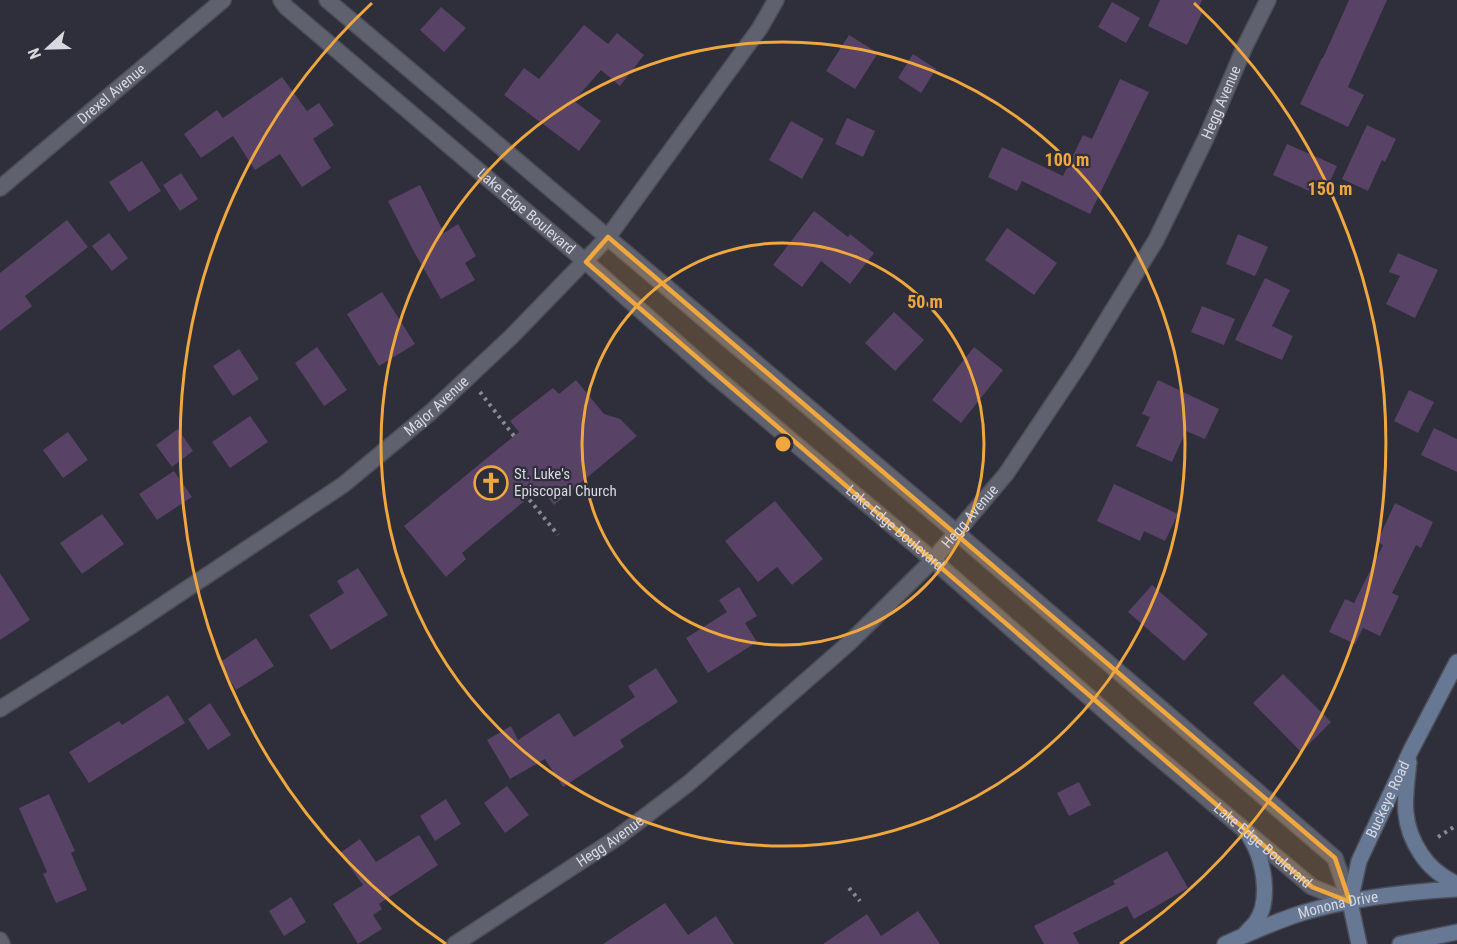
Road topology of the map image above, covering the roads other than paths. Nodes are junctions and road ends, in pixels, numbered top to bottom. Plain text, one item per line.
1 (223, 0) edge
2 (281, 0) edge
3 (327, 0) edge
4 (776, 0) edge
5 (1268, 0) edge
6 (0, 188) edge
7 (609, 237) junction
8 (586, 261) junction
9 (956, 532) junction
10 (933, 560) junction
11 (1457, 662) edge
12 (0, 709) edge
13 (1411, 750) junction
14 (1248, 833) junction
15 (1457, 884) edge
16 (1457, 889) edge
17 (1350, 902) junction
18 (1457, 933) edge
19 (1243, 936) junction
20 (0, 940) edge
21 (2, 944) edge
22 (455, 944) edge
23 (1225, 944) edge
24 (1359, 944) edge
25 (1400, 944) edge

1 - 6 street, Drexel Avenue
2 - 8 street, Lake Edge Boulevard
3 - 7 street
4 - 7 street, Major Avenue
5 - 9 street, Hegg Avenue
7 - 8 street, Major Avenue
7 - 9 street
8 - 10 street, Lake Edge Boulevard
8 - 12 street, Major Avenue
9 - 10 street, Hegg Avenue
9 - 17 street
10 - 14 street, Lake Edge Boulevard
10 - 22 street, Hegg Avenue
11 - 13 street, Buckeye Road
13 - 15 street
13 - 17 street, Buckeye Road
14 - 17 street, Lake Edge Boulevard
14 - 19 street
16 - 17 street, Monona Drive
17 - 19 street, Monona Drive
17 - 24 street, Buckeye Road
18 - 25 street
19 - 23 street, Monona Drive
20 - 21 street

